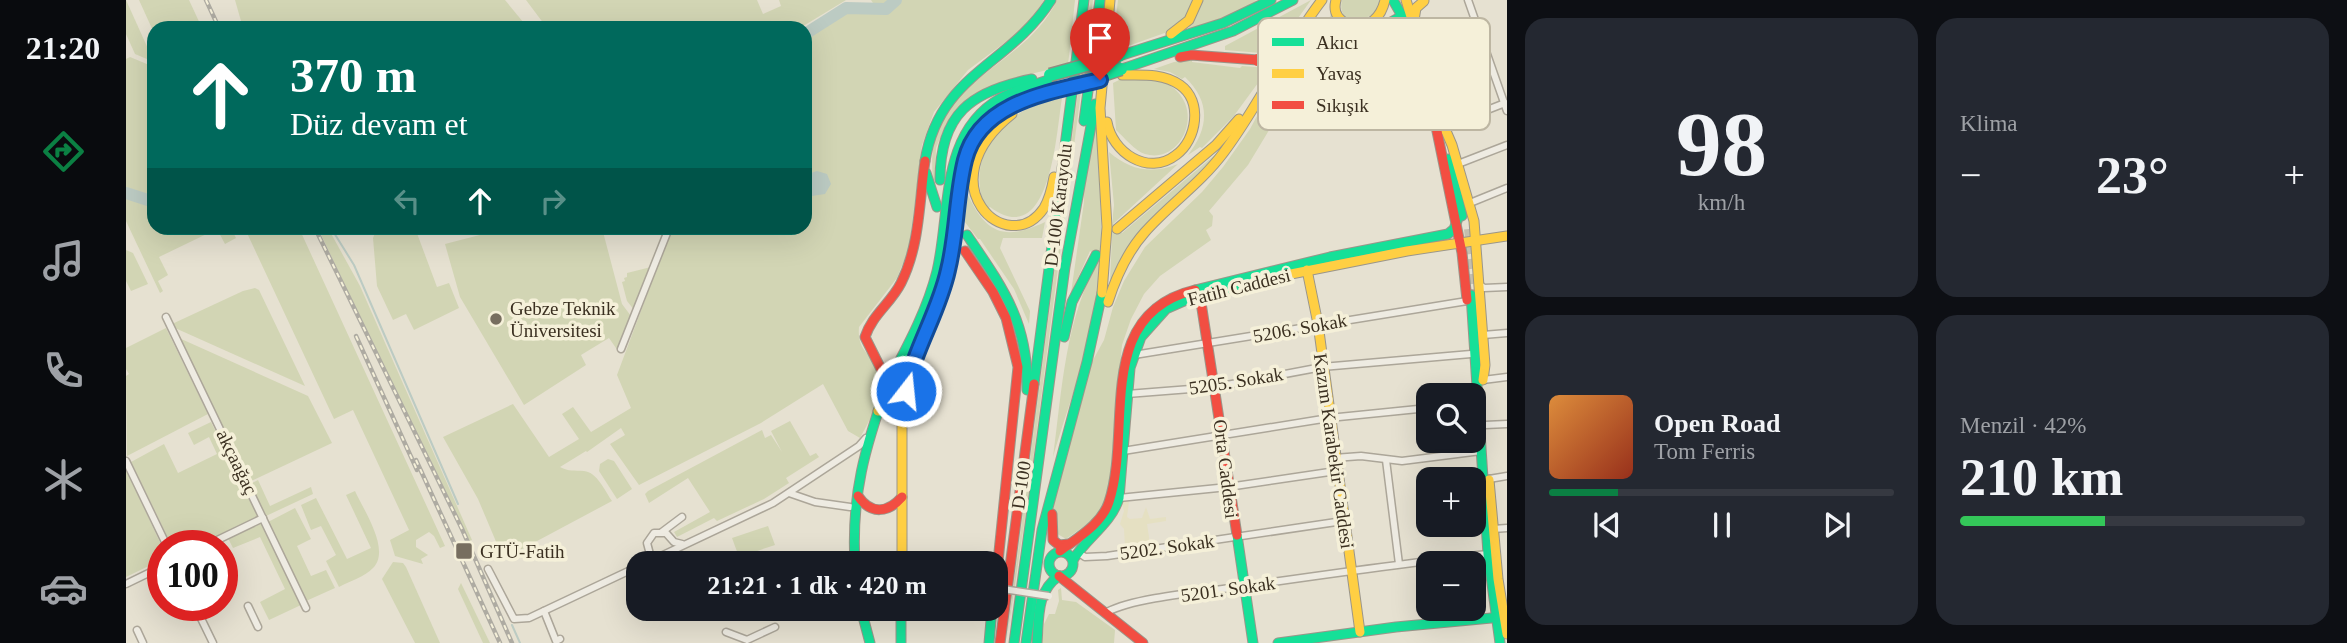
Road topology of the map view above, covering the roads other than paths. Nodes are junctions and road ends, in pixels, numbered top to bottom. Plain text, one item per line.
1 (1051, 0) edge
2 (1084, 0) edge
3 (1100, 0) edge
4 (1112, 0) edge
5 (1198, 0) edge
6 (1271, 0) edge
7 (1293, 0) edge
8 (1322, 0) edge
9 (1336, 0) edge
10 (1385, 0) edge
11 (1393, 0) edge
12 (1426, 0) edge
13 (1468, 0) edge
14 (1408, 11) edge
15 (1263, 18) edge
16 (1309, 18) edge
17 (1338, 18) edge
18 (1379, 18) edge
19 (1474, 18) edge
20 (1258, 20) edge
21 (1258, 61) edge
22 (1490, 61) edge
23 (1121, 67) junction
24 (1102, 69) junction
25 (1052, 82) junction
26 (1258, 92) edge
27 (1258, 102) edge
28 (1506, 106) edge
29 (1070, 111) junction
30 (1442, 130) edge
31 (1444, 130) edge
32 (1507, 145) edge
33 (925, 156) junction
34 (1458, 164) junction
35 (940, 180) dead end
36 (1507, 188) edge
37 (1470, 203) junction
38 (937, 207) dead end
39 (1117, 229) dead end
40 (1463, 231) junction
41 (967, 234) dead end
42 (665, 235) edge
43 (1507, 236) edge
44 (1478, 242) junction
45 (965, 251) dead end
46 (1096, 255) dead end
47 (1065, 267) junction
48 (1307, 270) junction
49 (1507, 287) edge
50 (1476, 290) junction
51 (1200, 296) junction
52 (166, 317) dead end
53 (1318, 324) junction
54 (1042, 327) joint
55 (1144, 327) junction
56 (1507, 333) edge
57 (1483, 335) junction
58 (1135, 341) junction
59 (1209, 344) junction
60 (621, 349) dead end
61 (1471, 354) junction
62 (1133, 355) junction
63 (1087, 362) junction
64 (1322, 367) junction
65 (1507, 377) edge
66 (1483, 380) junction
67 (888, 383) junction
68 (1475, 383) edge
69 (1477, 383) edge
70 (1483, 383) edge
71 (1216, 387) junction
72 (1050, 391) junction
73 (1127, 394) junction
74 (1416, 409) edge
75 (878, 411) junction
76 (902, 413) junction
77 (1329, 418) junction
78 (1507, 424) edge
79 (1486, 425) edge
80 (869, 434) junction
81 (1223, 437) junction
82 (1486, 438) edge
83 (1120, 452) junction
84 (1466, 453) edge
85 (846, 455) junction
86 (864, 460) junction
87 (1386, 460) junction
88 (126, 461) edge
89 (1335, 464) junction
90 (1024, 466) junction
91 (1057, 472) junction
92 (1507, 477) edge
93 (1489, 479) junction
94 (1228, 487) junction
95 (789, 493) junction
96 (902, 497) junction
97 (1119, 498) junction
98 (854, 501) junction
99 (682, 517) dead end
100 (263, 518) junction
101 (1343, 521) junction
102 (1507, 527) edge
103 (1493, 529) junction
104 (159, 530) edge
105 (238, 530) edge
106 (662, 531) junction
107 (1485, 537) edge
108 (1236, 538) junction
109 (692, 541) junction
110 (648, 551) edge
111 (671, 551) edge
112 (854, 551) edge
113 (902, 551) edge
114 (999, 551) edge
115 (1075, 554) junction
116 (1488, 554) junction
117 (1399, 564) junction
118 (488, 569) dead end
119 (1350, 571) junction
120 (626, 572) edge
121 (147, 574) edge
122 (1059, 576) junction
123 (1503, 578) edge
124 (126, 584) edge
125 (1244, 586) junction
126 (1008, 590) edge
127 (1079, 590) junction
128 (1049, 596) dead end
129 (248, 606) dead end
130 (306, 608) dead end
131 (544, 611) junction
132 (1107, 612) junction
133 (1502, 617) edge
134 (202, 621) edge
135 (864, 621) edge
136 (901, 621) edge
137 (991, 621) edge
138 (775, 627) dead end
139 (258, 628) dead end
140 (137, 630) dead end
141 (726, 632) dead end
142 (1360, 632) junction
143 (1507, 634) edge
144 (560, 639) dead end
145 (143, 643) edge
146 (213, 643) edge
147 (870, 643) edge
148 (901, 643) edge
149 (989, 643) edge
150 (1000, 643) edge
151 (1014, 643) edge
152 (1026, 643) edge
153 (1037, 643) edge
154 (1143, 643) edge
155 (1253, 643) edge
156 (1278, 643) edge
157 (1500, 643) edge

1 - 33 main road
2 - 29 main road, D-100 Karayolu / D-100
3 - 47 main road, D-100 Karayolu / D-100
4 - 24 main road
5 - 23 main road
6 - 23 main road
7 - 15 main road
8 - 16 main road
9 - 17 main road
10 - 18 main road
11 - 14 main road
12 - 14 main road
12 - 14 main road
13 - 19 street
20 - 23 main road
21 - 23 main road, bridge
22 - 28 street
23 - 24 main road
23 - 25 main road, bridge
23 - 25 main road, bridge
24 - 47 main road
24 - 63 main road
25 - 29 main road
25 - 35 main road
25 - 67 main road
25 - 76 main road
26 - 39 main road
27 - 63 main road
29 - 54 main road, D-100 Karayolu / D-100
30 - 40 main road
31 - 34 main road
32 - 34 street
33 - 38 main road
33 - 67 main road
34 - 37 main road
36 - 37 street
37 - 44 main road
40 - 44 main road, Fatih Caddesi
40 - 48 main road, Fatih Caddesi
40 - 50 main road
40 - 55 main road
41 - 90 main road
42 - 60 street
43 - 44 main road, Fatih Caddesi
44 - 50 main road
45 - 114 main road
46 - 72 main road
47 - 72 main road, D-100
48 - 51 main road, Fatih Caddesi
48 - 53 main road, Kazım Karabekir Caddesi
49 - 50 street, 5206. Sokak
50 - 53 street, 5206. Sokak
50 - 57 main road
50 - 61 main road
50 - 66 main road
50 - 69 main road
51 - 55 main road, Fatih Caddesi
51 - 59 main road, Orta Caddesi
52 - 100 street, akçaağaç
53 - 59 street, 5206. Sokak
53 - 64 main road, Kazım Karabekir Caddesi
54 - 90 main road, D-100 / D-100
55 - 58 main road, Fatih Caddesi
56 - 57 street
57 - 66 main road
58 - 62 main road, Fatih Caddesi
58 - 83 main road
59 - 62 street, 5206. Sokak
59 - 71 main road, Orta Caddesi
61 - 64 street, 5205. Sokak
61 - 68 main road
62 - 73 main road, Fatih Caddesi
63 - 91 main road
64 - 71 street, 5205. Sokak
64 - 77 main road, Kazım Karabekir Caddesi
65 - 66 street
66 - 70 main road
67 - 75 main road
71 - 73 street, 5205. Sokak
71 - 81 main road, Orta Caddesi
72 - 151 main road, D-100
73 - 83 main road, Fatih Caddesi
74 - 77 street
75 - 76 main road
75 - 80 main road
76 - 96 main road
77 - 81 street
77 - 89 main road, Kazım Karabekir Caddesi
78 - 79 street
80 - 85 street
80 - 86 main road
81 - 83 street
81 - 94 main road, Orta Caddesi
82 - 93 main road
83 - 97 main road, Fatih Caddesi
83 - 115 main road
84 - 87 street
85 - 86 street
85 - 95 street
86 - 98 main road
87 - 89 street
87 - 117 street
88 - 104 street
89 - 94 street
89 - 101 main road, Kazım Karabekir Caddesi
90 - 150 main road, D-100 / D-100
91 - 115 main road
91 - 152 main road
92 - 93 street
93 - 103 main road
94 - 97 street
94 - 108 main road, Orta Caddesi
95 - 98 street
95 - 109 street
96 - 98 main road
96 - 113 main road
97 - 115 main road, Fatih Caddesi
98 - 112 main road
99 - 106 street
100 - 105 street
100 - 130 street, akçaağaç
101 - 108 street, 5202. Sokak
101 - 119 main road, Kazım Karabekir Caddesi
102 - 103 street
103 - 123 main road
106 - 109 street
106 - 110 street
107 - 116 main road
108 - 115 street, 5202. Sokak
108 - 125 main road, Orta Caddesi
109 - 111 street
115 - 122 main road
115 - 122 main road
115 - 127 main road
116 - 117 street, 5201. Sokak
116 - 133 main road
117 - 119 street, 5201. Sokak
118 - 131 street
119 - 125 street, 5201. Sokak
119 - 142 main road, Kazım Karabekir Caddesi
120 - 131 street
121 - 124 street
122 - 127 main road
122 - 153 main road
123 - 133 main road
125 - 132 street, 5201. Sokak
125 - 155 main road, Orta Caddesi
126 - 128 street, bridge
127 - 132 main road
129 - 139 street
131 - 144 street
132 - 154 main road
133 - 142 main road
133 - 143 main road
133 - 157 main road
134 - 146 street
135 - 147 main road
136 - 148 main road
137 - 149 main road
138 - 141 street
140 - 145 street
142 - 156 main road

